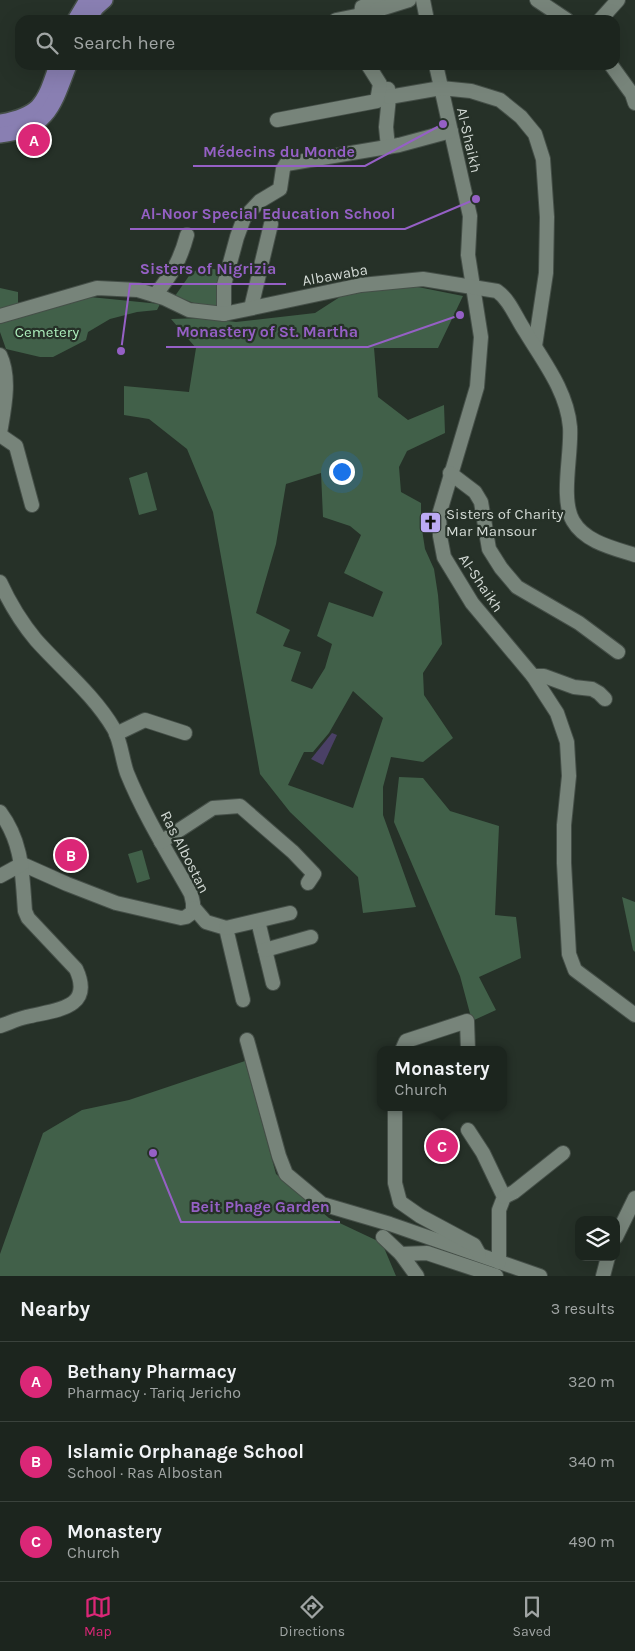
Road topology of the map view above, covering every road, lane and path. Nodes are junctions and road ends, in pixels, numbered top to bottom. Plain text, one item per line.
1 (105, 0) edge
2 (381, 0) edge
3 (409, 0) edge
4 (423, 0) edge
5 (537, 0) edge
6 (618, 0) edge
7 (83, 1) edge
8 (77, 15) edge
9 (91, 15) edge
10 (363, 15) edge
11 (373, 15) edge
12 (426, 15) edge
13 (560, 15) edge
14 (604, 15) edge
15 (620, 65) edge
16 (55, 70) edge
17 (67, 70) edge
18 (371, 70) edge
19 (382, 70) edge
20 (437, 70) edge
21 (614, 70) edge
22 (441, 88) junction
23 (389, 97) junction
24 (634, 98) edge
25 (277, 120) dead end
26 (0, 122) edge
27 (450, 131) junction
28 (0, 135) edge
29 (388, 146) junction
30 (271, 224) dead end
31 (187, 235) dead end
32 (474, 288) junction
33 (155, 295) junction
34 (251, 308) junction
35 (224, 314) junction
36 (0, 316) edge
37 (535, 346) junction
38 (0, 355) edge
39 (0, 434) edge
40 (450, 473) junction
41 (32, 505) dead end
42 (635, 554) edge
43 (0, 582) edge
44 (618, 652) dead end
45 (533, 676) junction
46 (605, 699) dead end
47 (185, 733) dead end
48 (116, 734) junction
49 (0, 812) edge
50 (161, 842) junction
51 (22, 864) junction
52 (0, 876) edge
53 (308, 883) dead end
54 (194, 908) junction
55 (290, 913) dead end
56 (258, 921) junction
57 (226, 928) junction
58 (311, 937) dead end
59 (265, 950) junction
60 (273, 983) dead end
61 (243, 1000) dead end
62 (635, 1015) edge
63 (0, 1026) edge
64 (247, 1040) dead end
65 (404, 1046) edge
66 (468, 1046) edge
67 (396, 1111) edge
68 (468, 1130) dead end
69 (563, 1153) dead end
70 (504, 1197) junction
71 (635, 1198) edge
72 (620, 1228) edge
73 (383, 1237) dead end
74 (401, 1254) junction
75 (480, 1256) junction
76 (607, 1261) edge
77 (499, 1262) junction
78 (531, 1275) edge
79 (417, 1276) edge
80 (496, 1276) edge
81 (603, 1276) edge

1 - 9 main road
2 - 10 street
3 - 11 street
4 - 12 street
5 - 13 street
6 - 14 street
7 - 8 main road
15 - 24 street
16 - 26 main road
17 - 28 main road
18 - 25 street
19 - 23 street
20 - 22 street, Al-Shaikh
21 - 24 street
22 - 23 street
22 - 27 street, Al-Shaikh
22 - 37 street
23 - 29 street
27 - 29 street
27 - 32 street, Al-Shaikh
29 - 35 street
30 - 34 street
31 - 33 street
32 - 34 street, Albawaba
32 - 37 street, Albawaba
32 - 40 street, Al-Shaikh
33 - 35 street, Albawaba
33 - 36 street, Albawaba
34 - 35 street, Albawaba
37 - 42 street, Albawaba
38 - 39 street
39 - 41 street
40 - 44 street
40 - 45 street, Al-Shaikh
43 - 48 street, Ras Albostan
45 - 46 street
45 - 62 street, Al-Shaikh
47 - 48 street
48 - 50 street, Ras Albostan
49 - 51 street
50 - 53 street
50 - 54 street, Ras Albostan
51 - 52 street
51 - 54 street, Ras Albostan
51 - 63 street
54 - 57 street
55 - 56 street
56 - 57 street
56 - 59 street
57 - 61 street
58 - 59 street
59 - 60 street
64 - 75 street
65 - 66 street
67 - 75 street
68 - 70 street
69 - 70 street
70 - 77 street
71 - 72 street
73 - 74 street
74 - 79 street
74 - 80 street
75 - 77 street
76 - 81 street
77 - 78 street

